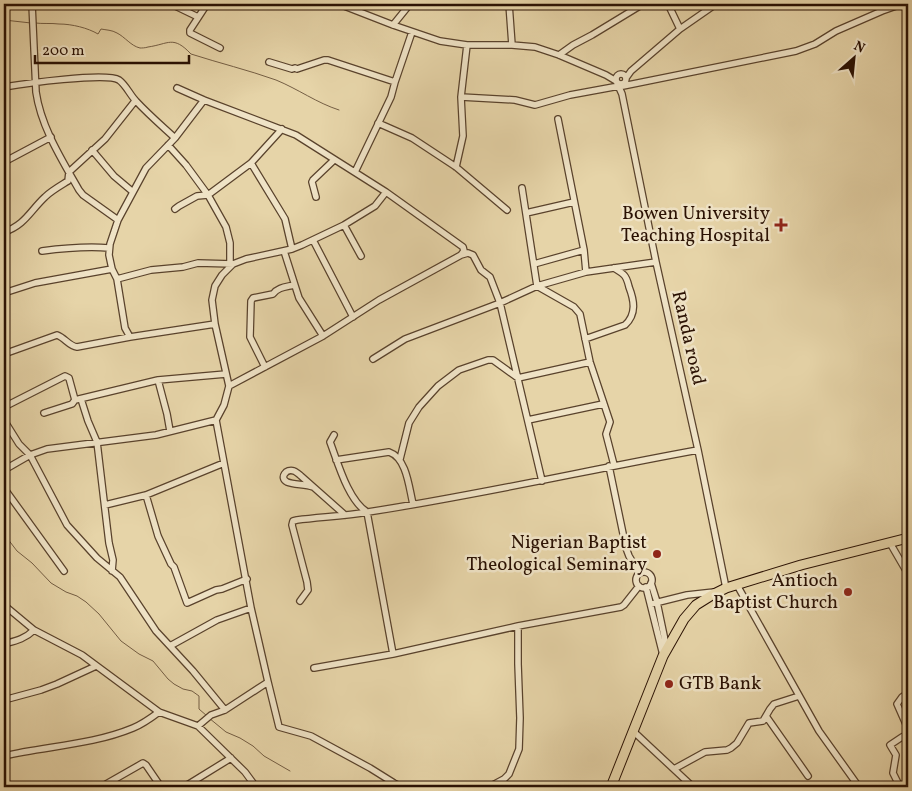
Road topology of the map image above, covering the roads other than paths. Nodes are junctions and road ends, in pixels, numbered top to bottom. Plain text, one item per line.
1 (32, 4) edge
2 (171, 4) edge
3 (207, 4) edge
4 (339, 4) edge
5 (410, 4) edge
6 (509, 4) edge
7 (643, 4) edge
8 (668, 4) edge
9 (716, 4) edge
10 (902, 4) edge
11 (707, 7) edge
12 (198, 17) junction
13 (393, 25) junction
14 (680, 29) junction
15 (412, 32) junction
16 (467, 45) junction
17 (512, 45) junction
18 (220, 48) dead end
19 (559, 55) junction
20 (269, 62) dead end
21 (621, 81) junction
22 (36, 82) junction
23 (395, 82) junction
24 (4, 87) edge
25 (177, 88) dead end
26 (461, 97) junction
27 (204, 100) junction
28 (136, 101) junction
29 (558, 119) dead end
30 (378, 123) junction
31 (282, 129) junction
32 (51, 137) junction
33 (175, 138) junction
34 (168, 145) junction
35 (92, 150) junction
36 (334, 160) junction
37 (4, 162) edge
38 (251, 163) junction
39 (456, 167) junction
40 (69, 172) junction
41 (355, 172) junction
42 (522, 188) dead end
43 (133, 192) junction
44 (386, 192) junction
45 (208, 195) junction
46 (316, 196) dead end
47 (574, 202) junction
48 (175, 209) dead end
49 (507, 210) dead end
50 (526, 213) junction
51 (118, 220) junction
52 (344, 225) junction
53 (4, 232) edge
54 (313, 240) junction
55 (109, 248) junction
56 (292, 249) junction
57 (284, 250) junction
58 (584, 250) junction
59 (42, 251) dead end
60 (461, 255) junction
61 (361, 256) dead end
62 (656, 262) junction
63 (232, 264) junction
64 (534, 264) junction
65 (614, 268) junction
66 (112, 269) junction
67 (586, 272) junction
68 (117, 279) junction
69 (294, 285) junction
70 (537, 286) junction
71 (4, 294) edge
72 (500, 303) junction
73 (353, 317) junction
74 (215, 324) junction
75 (323, 336) junction
76 (130, 337) junction
77 (585, 339) junction
78 (4, 354) edge
79 (373, 358) dead end
80 (590, 362) junction
81 (265, 367) junction
82 (226, 374) junction
83 (518, 378) junction
84 (158, 380) junction
85 (229, 386) junction
86 (78, 399) junction
87 (603, 404) junction
88 (4, 407) edge
89 (44, 413) dead end
90 (4, 420) edge
91 (216, 420) junction
92 (528, 420) junction
93 (170, 431) junction
94 (334, 435) dead end
95 (97, 442) junction
96 (698, 450) junction
97 (30, 455) junction
98 (400, 459) junction
99 (336, 460) junction
100 (224, 463) junction
101 (611, 466) junction
102 (4, 470) edge
103 (542, 481) junction
104 (313, 487) junction
105 (4, 488) edge
106 (146, 495) junction
107 (413, 504) junction
108 (105, 505) junction
109 (367, 512) junction
110 (345, 515) junction
111 (908, 538) edge
112 (890, 542) junction
113 (64, 571) dead end
114 (112, 571) junction
115 (639, 573) junction
116 (908, 574) edge
117 (247, 579) junction
118 (648, 585) junction
119 (737, 585) junction
120 (639, 586) junction
121 (723, 590) junction
122 (300, 601) dead end
123 (654, 603) junction
124 (4, 605) edge
125 (251, 608) junction
126 (518, 626) junction
127 (34, 630) junction
128 (4, 644) edge
129 (170, 646) junction
130 (665, 653) junction
131 (393, 654) junction
132 (96, 666) junction
133 (314, 668) dead end
134 (268, 682) junction
135 (908, 693) edge
136 (799, 696) junction
137 (4, 700) edge
138 (225, 710) junction
139 (159, 712) junction
140 (766, 716) junction
141 (198, 726) junction
142 (908, 729) edge
143 (633, 731) junction
144 (908, 734) edge
145 (4, 756) edge
146 (231, 758) junction
147 (674, 769) junction
148 (808, 776) dead end
149 (391, 785) edge
150 (101, 787) edge
151 (161, 787) edge
152 (184, 787) edge
153 (256, 787) edge
154 (402, 787) edge
155 (489, 787) edge
156 (611, 787) edge
157 (693, 787) edge
158 (859, 787) edge
159 (905, 787) edge

1 - 22 street
2 - 12 street
3 - 12 street
4 - 13 street
5 - 13 street
6 - 17 street
7 - 19 street
8 - 14 street
9 - 11 street
10 - 21 street
11 - 14 street
12 - 18 street
13 - 15 street
14 - 21 street
15 - 16 street
15 - 23 street
16 - 17 street
16 - 26 street
17 - 19 street
19 - 21 street
20 - 23 street
21 - 26 street
21 - 62 street, Randa road
22 - 24 street
22 - 28 street
22 - 32 street
23 - 30 street
25 - 27 street
26 - 39 street
27 - 31 street
27 - 33 street
28 - 33 street
28 - 35 street
29 - 47 street
30 - 39 street
30 - 41 street
31 - 36 street
31 - 38 street
32 - 37 street
32 - 40 street
33 - 34 street
34 - 43 street
34 - 45 street
35 - 40 street
35 - 43 street
36 - 41 street
36 - 46 street
38 - 45 street
38 - 56 street
39 - 49 street
40 - 51 street
40 - 53 street
41 - 44 street
42 - 50 street
43 - 51 street
44 - 52 street
44 - 60 street
45 - 48 street
45 - 63 street
47 - 50 street
47 - 58 street
50 - 64 street
51 - 55 street
52 - 54 street
52 - 61 street
54 - 56 street
54 - 73 street
55 - 59 street
55 - 66 street
56 - 57 street
57 - 63 street
57 - 69 street
58 - 64 street
58 - 67 street
60 - 72 street
60 - 73 street
62 - 65 street
62 - 96 street, Randa road
63 - 68 street
63 - 74 street
64 - 70 street
65 - 67 street
65 - 77 street
66 - 68 street
66 - 71 street
67 - 70 street
68 - 76 street
69 - 75 street
69 - 81 street
70 - 72 street
70 - 77 street
72 - 79 street
72 - 83 street
73 - 75 street
74 - 76 street
74 - 82 street
75 - 81 street
76 - 78 street
77 - 80 street
80 - 83 street
80 - 87 street
81 - 85 street
82 - 84 street
82 - 85 street
83 - 92 street
83 - 98 street
84 - 86 street
84 - 93 street
85 - 91 street
86 - 88 street
86 - 89 street
86 - 95 street
87 - 92 street
87 - 101 street
90 - 97 street
91 - 93 street
91 - 100 street
92 - 103 street
93 - 95 street
94 - 99 street
95 - 97 street
95 - 108 street
96 - 101 street
96 - 121 street, Randa road
97 - 102 street
97 - 114 street
98 - 99 street
98 - 107 street
99 - 109 street
100 - 106 street
100 - 117 street
101 - 103 street
101 - 115 street
103 - 107 street
104 - 104 street
104 - 110 street
105 - 113 street
106 - 108 street
106 - 117 street
107 - 109 street
108 - 114 street
109 - 110 street
109 - 131 street
110 - 122 street
111 - 112 highway
112 - 116 street
112 - 119 highway
114 - 129 street
115 - 118 street
115 - 120 street
117 - 125 street
118 - 120 street
118 - 123 street
119 - 121 highway
119 - 136 street
120 - 126 street
121 - 123 street
121 - 130 highway
123 - 130 street
124 - 127 street
125 - 129 street
125 - 134 street
126 - 131 street
126 - 155 street
127 - 128 street
127 - 132 street
129 - 138 street
130 - 143 highway
131 - 133 street
132 - 137 street
132 - 139 street
134 - 138 street
134 - 149 street
135 - 142 street
136 - 140 street
136 - 158 street
138 - 141 street
139 - 141 street
139 - 145 street
140 - 147 street
140 - 148 street
141 - 146 street
143 - 147 street
143 - 156 highway
144 - 159 street
146 - 152 street
146 - 153 street
147 - 157 street
149 - 154 street
150 - 151 street

